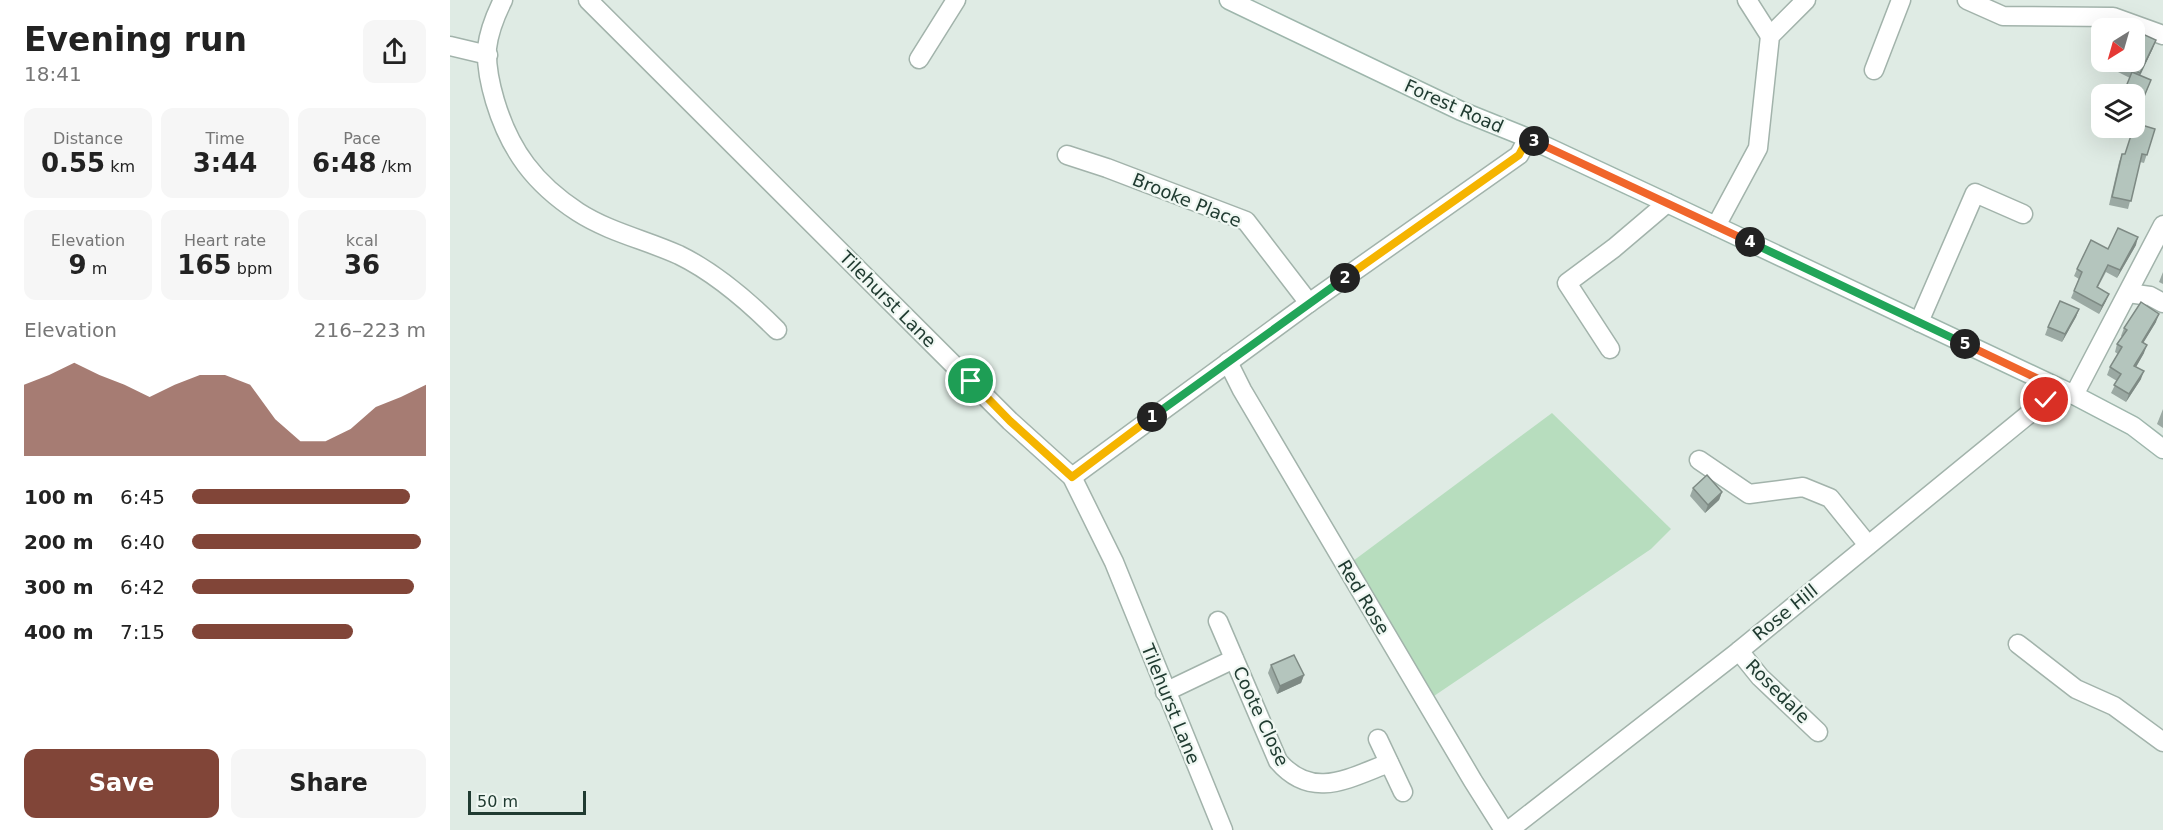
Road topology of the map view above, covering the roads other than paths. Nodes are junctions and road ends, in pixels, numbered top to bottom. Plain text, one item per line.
1 (503, 0) edge
2 (588, 0) edge
3 (956, 0) edge
4 (1229, 0) edge
5 (1747, 0) edge
6 (1806, 0) edge
7 (1901, 0) edge
8 (1967, 0) edge
9 (2163, 35) edge
10 (1770, 36) junction
11 (450, 45) edge
12 (488, 55) junction
13 (919, 59) dead end
14 (1874, 70) dead end
15 (1528, 138) junction
16 (1067, 155) dead end
17 (1667, 203) junction
18 (2023, 214) dead end
19 (2163, 225) edge
20 (1716, 226) junction
21 (2128, 293) junction
22 (1309, 303) junction
23 (2163, 303) edge
24 (1919, 322) junction
25 (777, 330) dead end
26 (1610, 349) dead end
27 (1228, 362) junction
28 (1205, 378) junction
29 (2053, 386) junction
30 (1242, 390) junction
31 (2074, 395) junction
32 (2163, 449) edge
33 (1699, 460) dead end
34 (1072, 477) junction
35 (1868, 545) junction
36 (1218, 621) dead end
37 (2018, 644) dead end
38 (1738, 651) junction
39 (1234, 659) junction
40 (1165, 692) junction
41 (1818, 732) dead end
42 (1378, 739) dead end
43 (2163, 742) edge
44 (1389, 763) junction
45 (1403, 792) dead end
46 (1223, 830) edge
47 (1504, 830) edge
48 (1509, 830) edge

1 - 12 street
2 - 34 street, Tilehurst Lane
3 - 13 street
4 - 15 street, Forest Road
5 - 10 street
6 - 10 street
7 - 14 street
8 - 9 street
10 - 20 street
11 - 12 street
12 - 25 street
15 - 17 street, Forest Road
15 - 22 street
16 - 22 street, Brooke Place
17 - 20 street, Forest Road
17 - 26 street
18 - 24 street
19 - 21 street
20 - 24 street, Forest Road
21 - 23 street
21 - 31 street
22 - 27 street
24 - 29 street, Forest Road
27 - 28 street
27 - 30 street, Red Rose
28 - 30 street
28 - 34 street
29 - 31 street, Forest Road
29 - 35 street, Rose Hill
30 - 47 street, Red Rose
31 - 32 street, Forest Road
33 - 35 street
34 - 40 street, Tilehurst Lane
35 - 38 street, Rose Hill
36 - 39 street, Coote Close
37 - 43 street
38 - 41 street, Rosedale
38 - 48 street, Rose Hill
39 - 40 street, Coote Close
39 - 44 street, Coote Close
40 - 46 street, Tilehurst Lane
42 - 44 street
44 - 45 street

